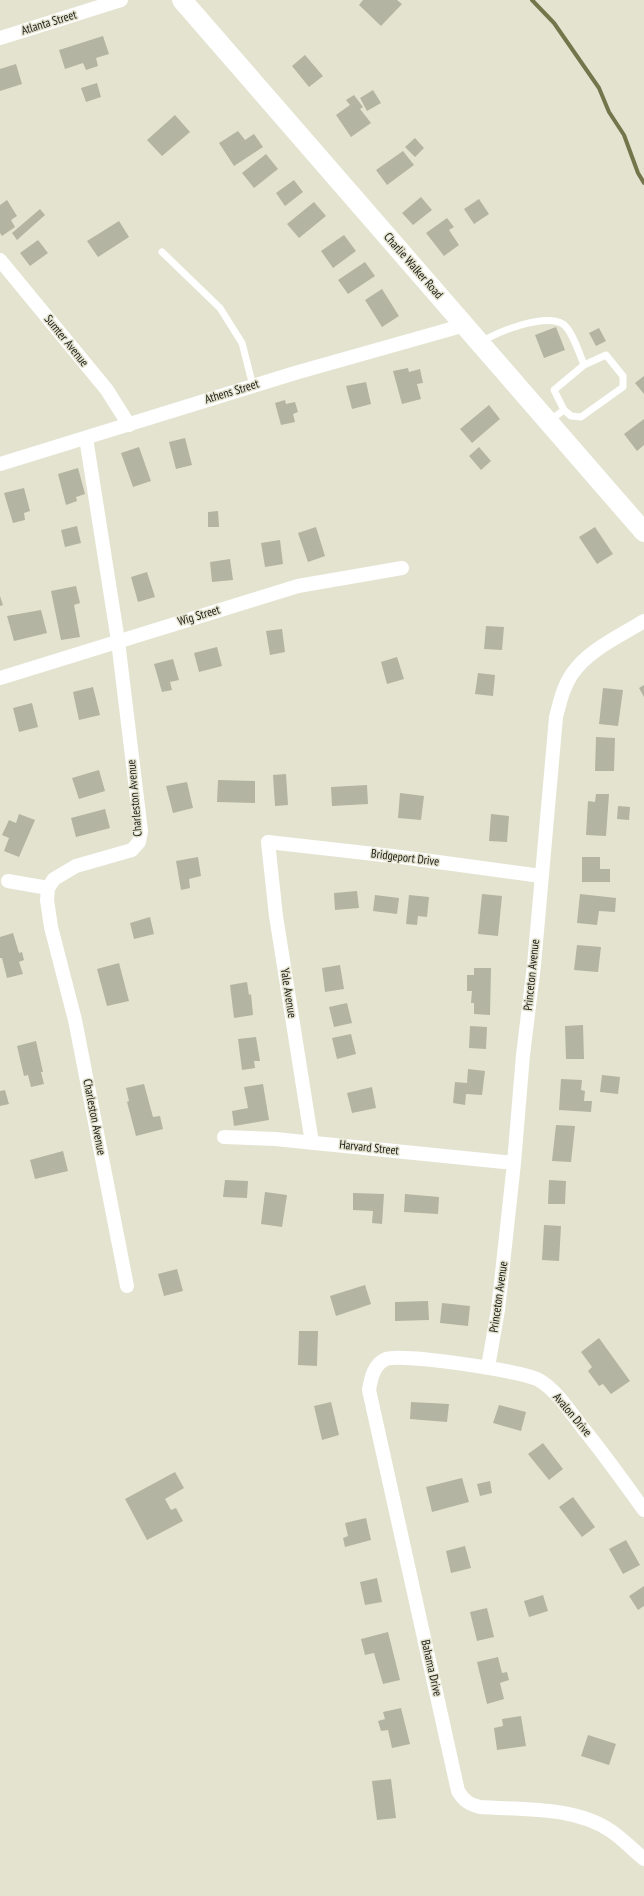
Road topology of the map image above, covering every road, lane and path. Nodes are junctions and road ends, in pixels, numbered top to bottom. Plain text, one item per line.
1 (121, 0) edge
2 (182, 0) edge
3 (0, 38) edge
4 (162, 252) dead end
5 (0, 260) edge
6 (465, 325) junction
7 (480, 343) junction
8 (584, 365) junction
9 (253, 386) junction
10 (556, 415) junction
11 (129, 424) junction
12 (86, 438) junction
13 (0, 464) edge
14 (644, 532) edge
15 (402, 568) dead end
16 (644, 621) edge
17 (118, 641) junction
18 (0, 678) edge
19 (268, 842) joint
20 (541, 876) junction
21 (8, 881) dead end
22 (48, 888) junction
23 (224, 1137) dead end
24 (312, 1143) junction
25 (514, 1163) junction
26 (127, 1286) dead end
27 (398, 1358) joint
28 (488, 1367) junction
29 (644, 1510) edge
30 (644, 1859) edge

1 - 3 street, Atlanta Street
2 - 6 street, Charlie Walker Road
4 - 9 lane
5 - 11 street, Sumter Avenue
6 - 7 street, Charlie Walker Road
6 - 9 street, Athens Street
7 - 8 lane
7 - 10 street, Charlie Walker Road
8 - 10 lane
8 - 10 lane
9 - 11 street, Athens Street
10 - 14 street, Charlie Walker Road
11 - 12 street, Athens Street
12 - 13 street, Athens Street
12 - 17 street, Charleston Avenue
15 - 17 street, Wig Street
16 - 20 street, Princeton Avenue
17 - 18 street, Wig Street
17 - 22 street, Charleston Avenue
19 - 20 street, Bridgeport Drive
19 - 24 street, Yale Avenue
20 - 25 street, Princeton Avenue
21 - 22 street
22 - 26 street, Charleston Avenue
23 - 24 street, Harvard Street
24 - 25 street, Harvard Street
25 - 28 street, Princeton Avenue
27 - 28 street, Avalon Drive
27 - 30 street, Bahama Drive
28 - 29 street, Avalon Drive

